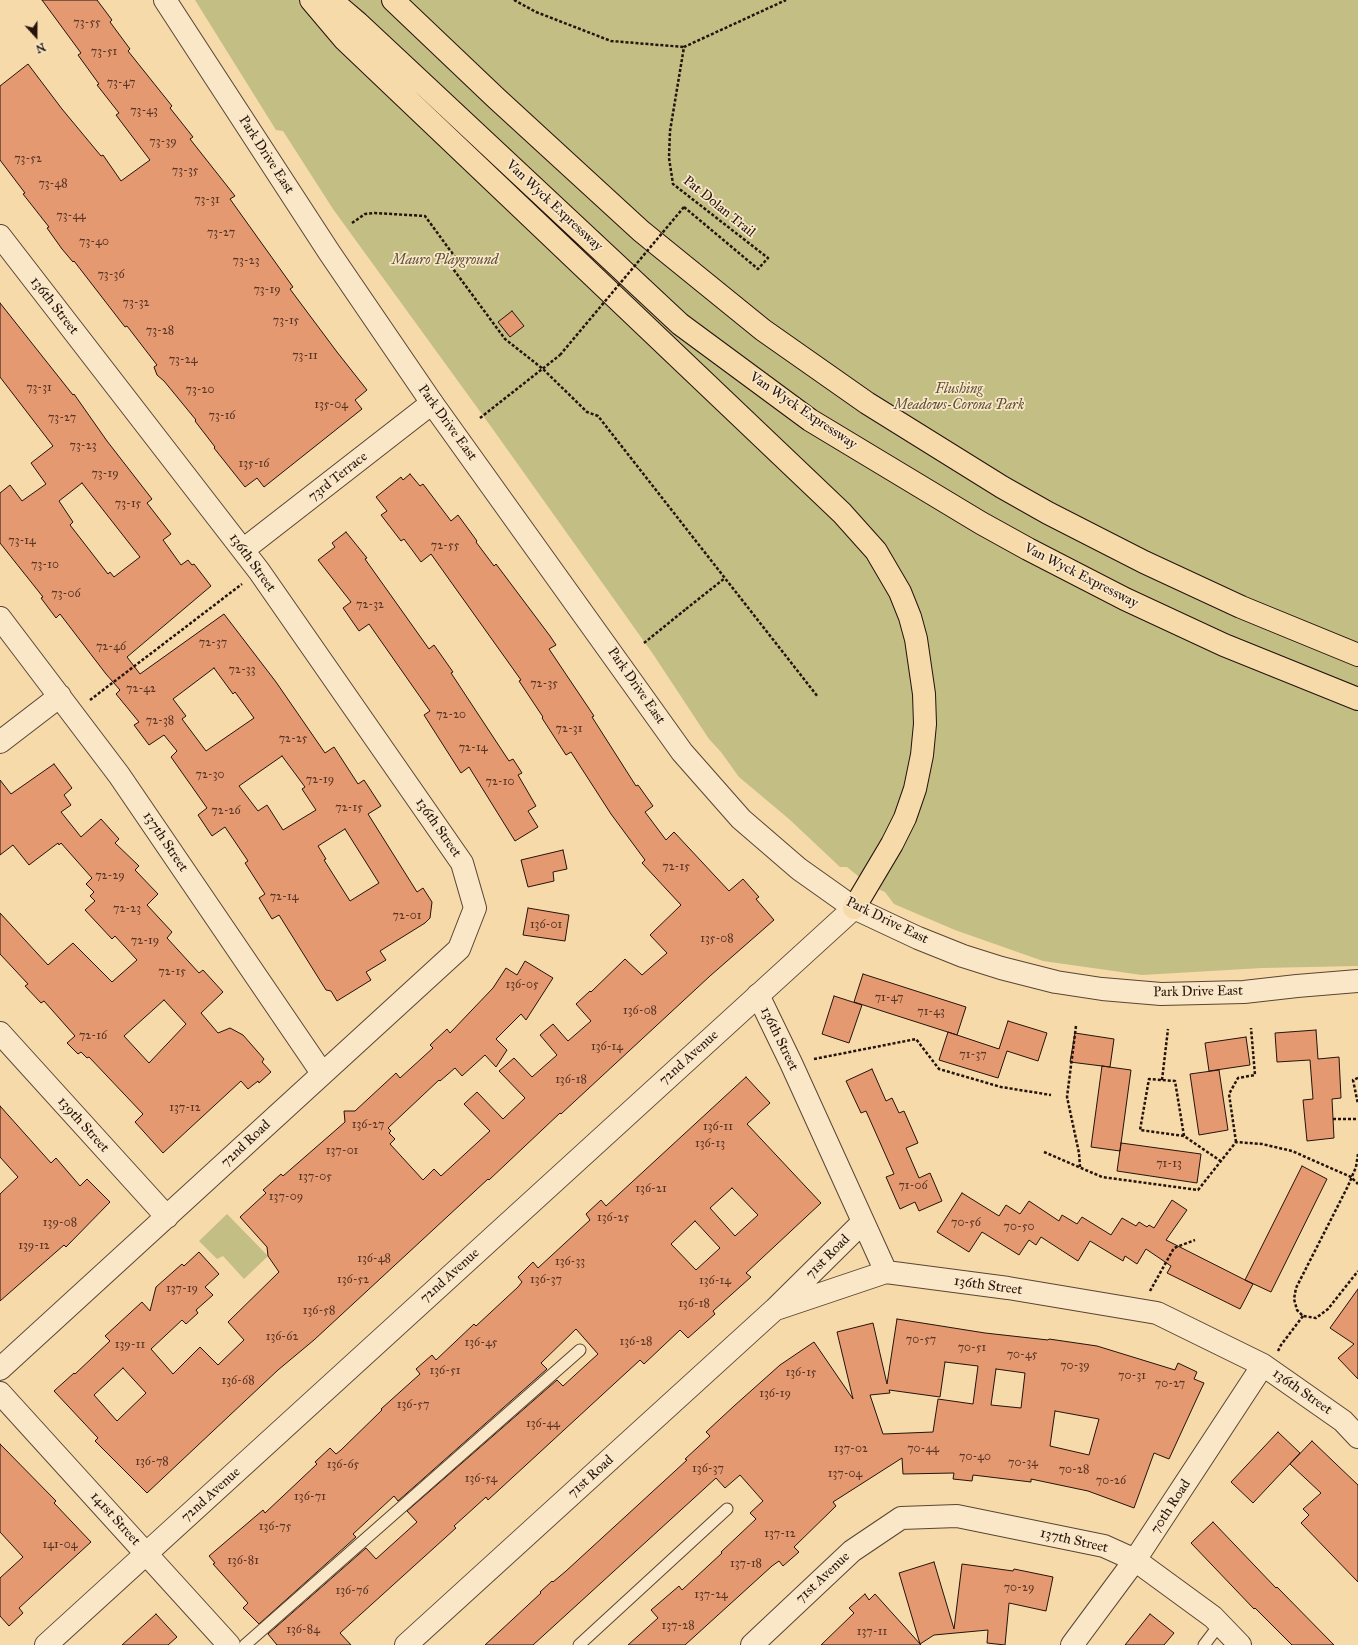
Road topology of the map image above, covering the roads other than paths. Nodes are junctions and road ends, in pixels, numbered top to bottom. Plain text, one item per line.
1 (166, 0) edge
2 (311, 0) edge
3 (331, 0) edge
4 (393, 0) edge
5 (0, 236) edge
6 (432, 403) junction
7 (243, 550) junction
8 (0, 618) edge
9 (1358, 655) edge
10 (60, 696) junction
11 (1358, 699) edge
12 (0, 742) edge
13 (475, 908) joint
14 (854, 908) junction
15 (1358, 981) edge
16 (758, 995) junction
17 (0, 1033) edge
18 (322, 1073) junction
19 (167, 1217) junction
20 (863, 1222) junction
21 (886, 1272) junction
22 (775, 1310) junction
23 (580, 1350) dead end
24 (1267, 1367) junction
25 (0, 1368) edge
26 (0, 1393) edge
27 (1358, 1437) edge
28 (728, 1509) dead end
29 (901, 1518) joint
30 (146, 1554) junction
31 (1135, 1560) junction
32 (1220, 1624) junction
33 (46, 1645) edge
34 (229, 1645) edge
35 (245, 1645) edge
36 (406, 1645) edge
37 (579, 1645) edge
38 (752, 1645) edge
39 (1072, 1645) edge
40 (1204, 1645) edge
41 (1240, 1645) edge

1 - 6 street, Park Drive East
2 - 14 highway
3 - 11 highway, Van Wyck Expressway
4 - 9 highway
5 - 7 street, 136th Street
6 - 7 street, 73rd Terrace
6 - 14 street, Park Drive East
7 - 13 street, 136th Street
8 - 10 street, 137th Street
10 - 12 street
10 - 18 street, 137th Street
13 - 18 street, 72nd Road
14 - 15 street, Park Drive East
14 - 16 street, 72nd Avenue
16 - 20 street, 136th Street
16 - 30 street, 72nd Avenue
17 - 19 street, 139th Street
18 - 19 street, 72nd Road
19 - 25 street, 72nd Road
20 - 21 street, 136th Street
20 - 22 street, 71st Road
21 - 22 street, 71st Road
21 - 24 street, 136th Street
22 - 36 street, 71st Road
23 - 35 lane
24 - 27 street, 136th Street
24 - 31 street, 70th Road
26 - 30 street, 141st Street
28 - 37 lane
29 - 31 street, 137th Street
29 - 38 street, 71st Avenue
30 - 33 street, 72nd Avenue
30 - 34 street, 141st Street
31 - 32 street, 137th Street
31 - 39 street, 70th Road
32 - 40 lane
32 - 41 street, 137th Street

